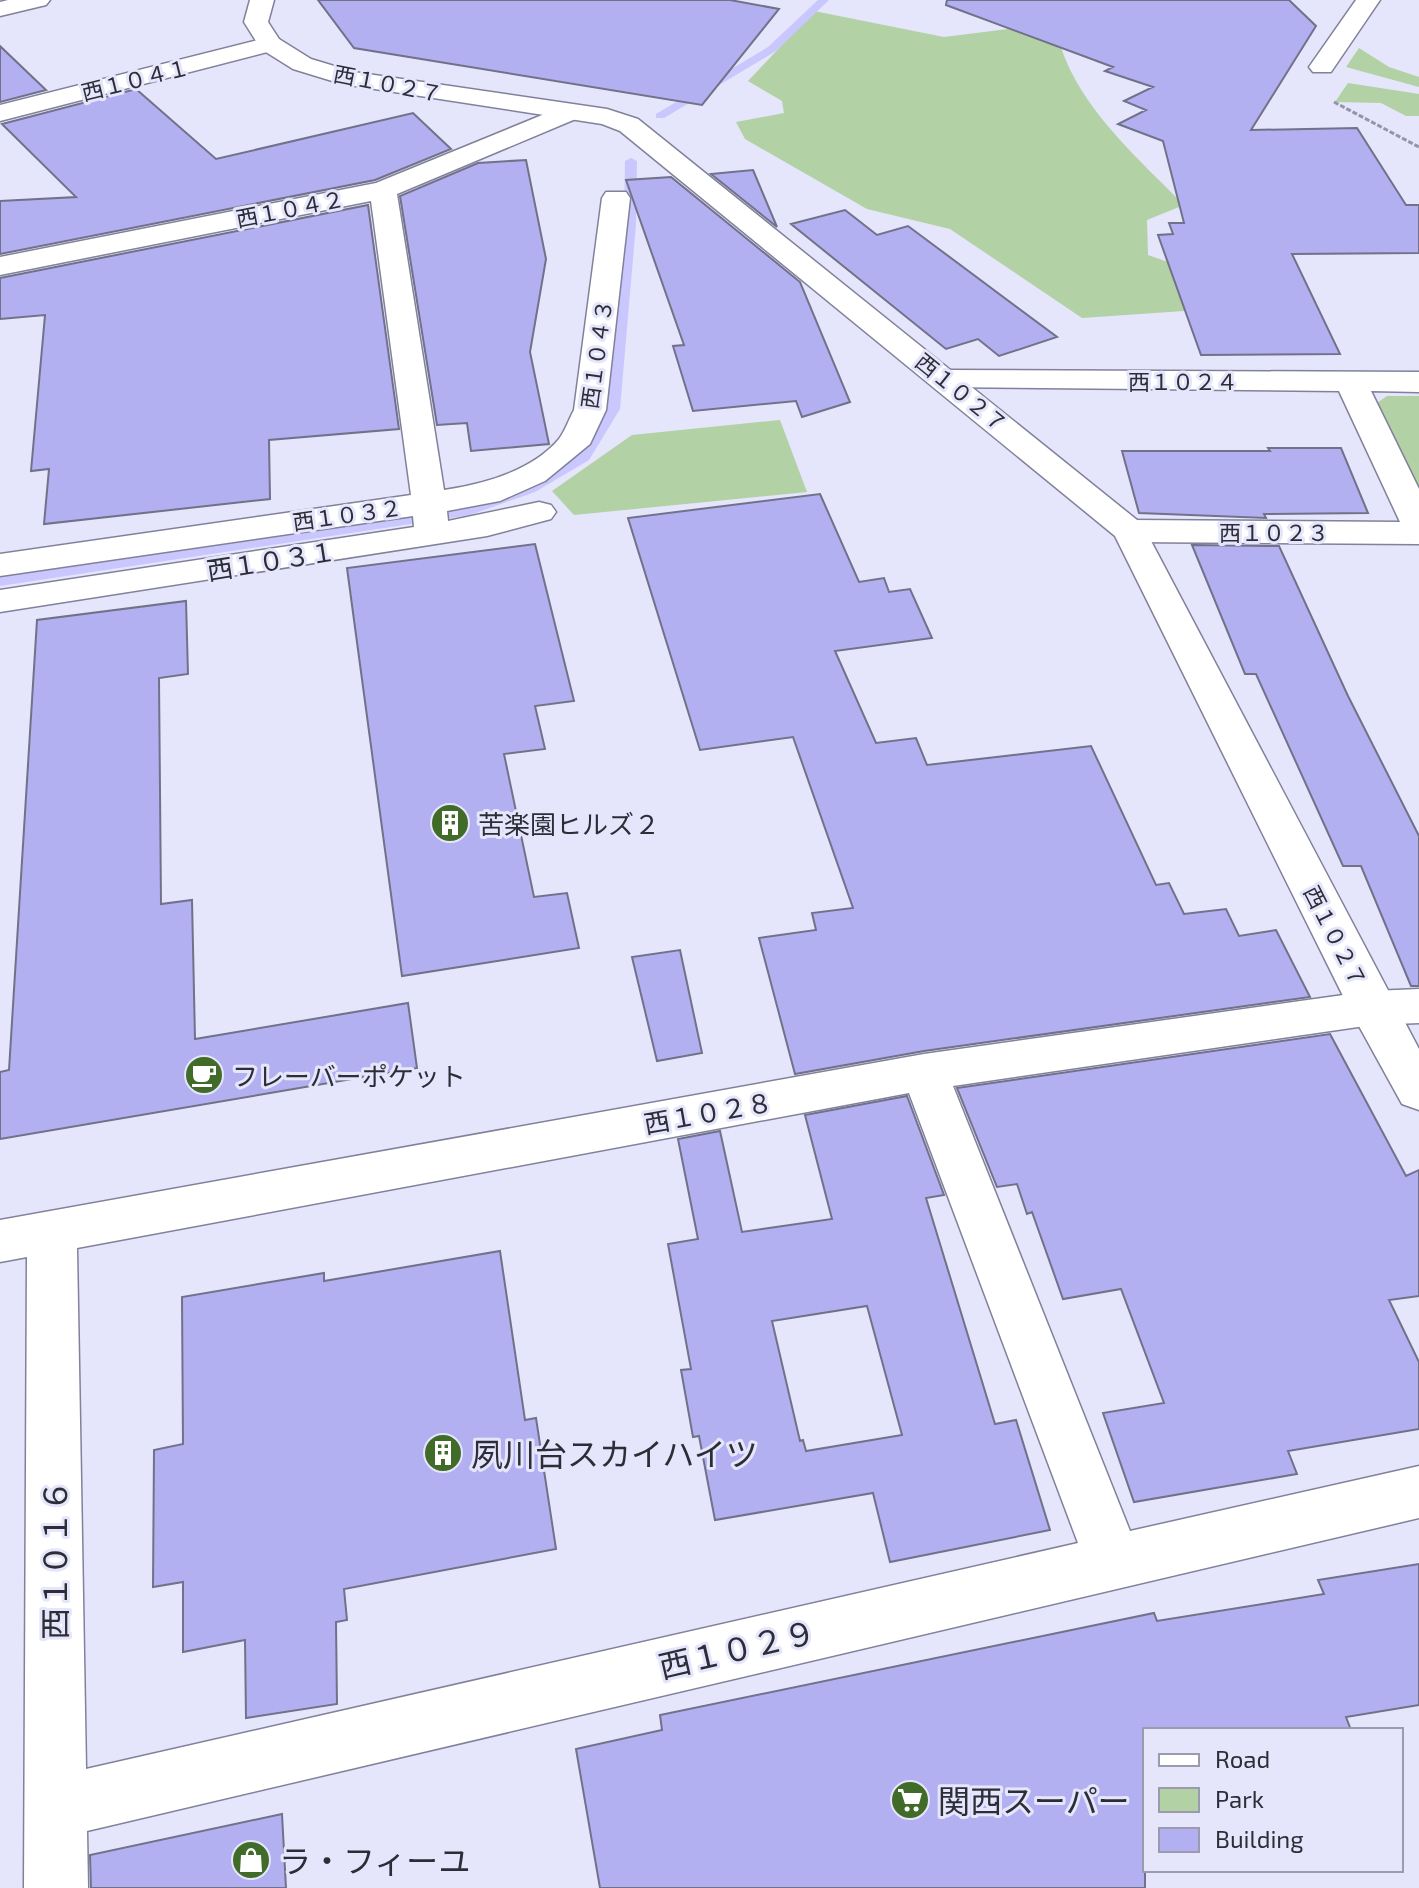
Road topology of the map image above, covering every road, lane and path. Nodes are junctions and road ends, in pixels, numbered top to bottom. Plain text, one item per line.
1 (38, 0) edge
2 (262, 0) edge
3 (1368, 0) edge
4 (0, 9) edge
5 (270, 44) junction
6 (1322, 67) joint
7 (569, 112) junction
8 (0, 113) edge
9 (1419, 147) edge
10 (383, 190) junction
11 (616, 198) dead end
12 (0, 266) edge
13 (948, 380) junction
14 (1419, 382) edge
15 (1351, 383) junction
16 (539, 512) dead end
17 (431, 519) junction
18 (1419, 525) edge
19 (1130, 531) junction
20 (1419, 533) edge
21 (0, 565) edge
22 (0, 600) edge
23 (1419, 1006) edge
24 (1372, 1008) junction
25 (924, 1072) junction
26 (1419, 1091) edge
27 (26, 1236) edge
28 (1419, 1492) edge
29 (1113, 1561) junction
30 (56, 1807) junction
31 (56, 1888) edge

1 - 4 street
2 - 5 street
3 - 6 street
5 - 7 street, 西１０２７
5 - 8 street, 西１０４１
6 - 9 path
7 - 10 street, 西１０４２
7 - 13 street, 西１０２７
10 - 12 street, 西１０４２
10 - 17 street, 西１０３２
11 - 17 street, 西１０４３
13 - 15 street, 西１０２４
13 - 19 street, 西１０２７
14 - 15 street, 西１０２４
15 - 18 street
16 - 17 street, 西１０３１
17 - 21 street, 西１０３２
17 - 22 street, 西１０３１
19 - 20 street, 西１０２３
19 - 24 street, 西１０２７
23 - 24 street, 西１０２８
24 - 25 street, 西１０２８
24 - 26 street, 西１０２７
25 - 27 street, 西１０２８
25 - 29 street
27 - 30 street, 西１０１６
28 - 29 street, 西１０２９
29 - 30 street, 西１０２９
30 - 31 street, 西１０１６

